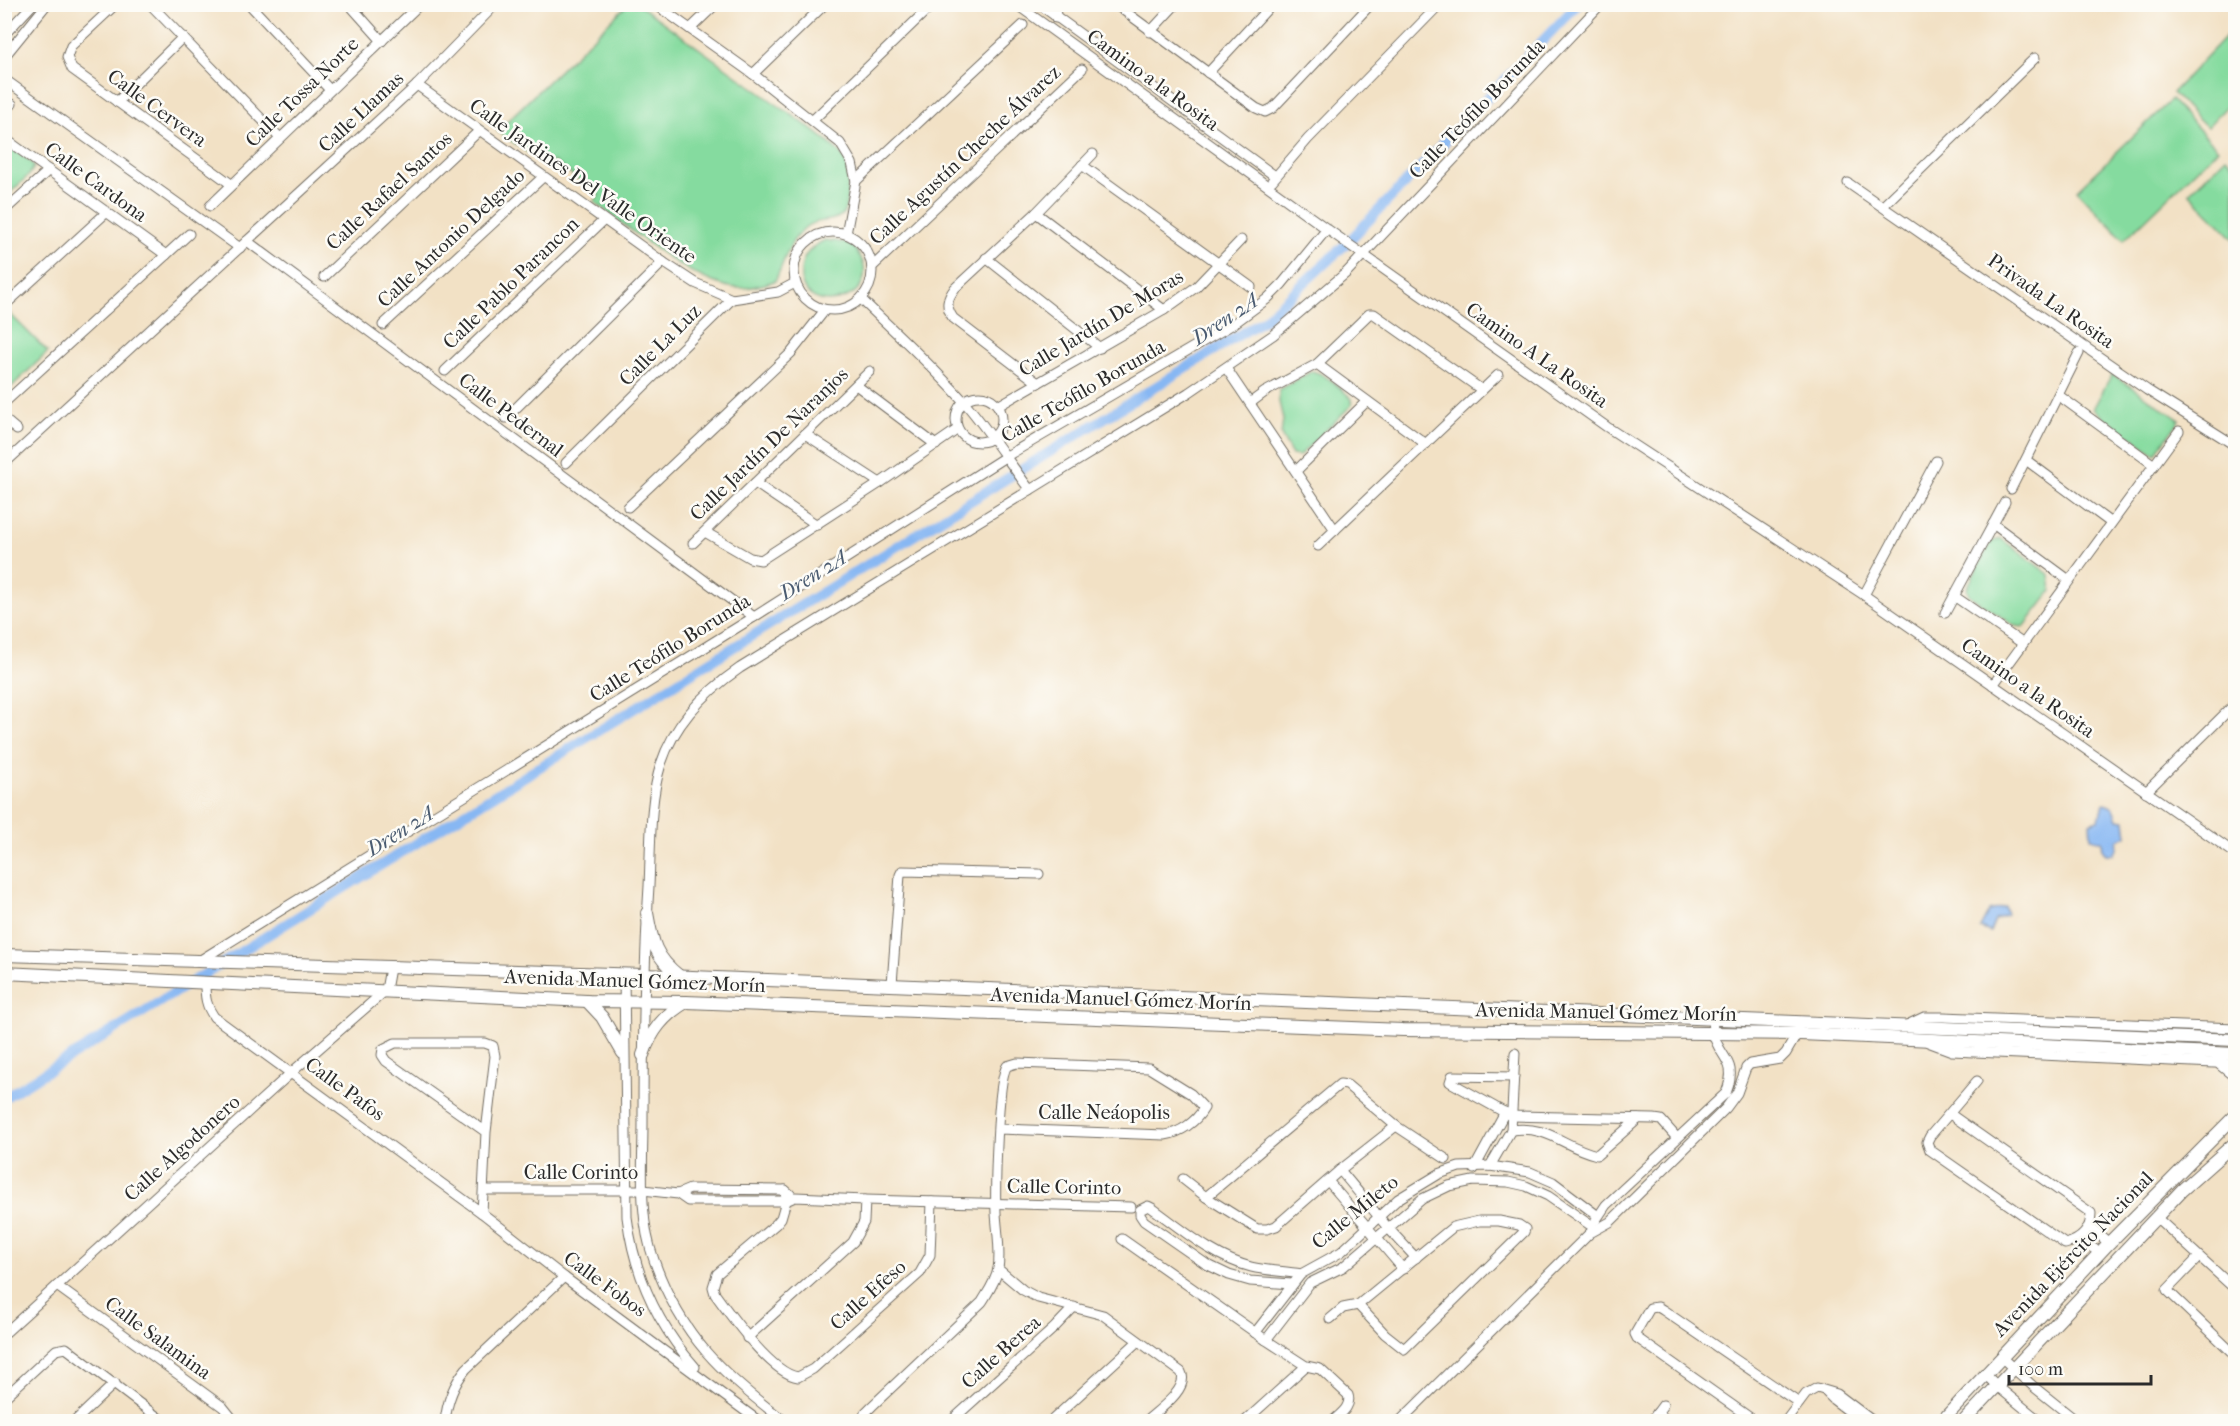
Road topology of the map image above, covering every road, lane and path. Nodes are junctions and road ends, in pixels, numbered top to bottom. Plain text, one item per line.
1 (33, 4) edge
2 (47, 4) edge
3 (116, 4) edge
4 (150, 4) edge
5 (249, 4) edge
6 (349, 4) edge
7 (420, 4) edge
8 (496, 4) edge
9 (655, 4) edge
10 (716, 4) edge
11 (825, 4) edge
12 (933, 4) edge
13 (1016, 4) edge
14 (1039, 4) edge
15 (1055, 4) edge
16 (1115, 4) edge
17 (1176, 4) edge
18 (1272, 4) edge
19 (1371, 4) edge
20 (1440, 4) edge
21 (1601, 4) edge
22 (1056, 18) junction
23 (1023, 25) dead end
24 (690, 29) junction
25 (1150, 32) junction
26 (4, 35) edge
27 (183, 37) junction
28 (382, 40) junction
29 (4, 57) edge
30 (2035, 58) dead end
31 (1082, 69) dead end
32 (1208, 73) junction
33 (753, 74) junction
34 (4, 79) edge
35 (417, 85) junction
36 (330, 90) junction
37 (117, 102) junction
38 (12, 104) dead end
39 (4, 111) edge
40 (813, 120) junction
41 (479, 131) junction
42 (4, 138) edge
43 (280, 138) junction
44 (1093, 154) dead end
45 (1082, 165) junction
46 (49, 170) junction
47 (1275, 176) junction
48 (543, 177) junction
49 (856, 181) junction
50 (1848, 183) dead end
51 (231, 184) junction
52 (1269, 185) junction
53 (210, 206) dead end
54 (1883, 206) junction
55 (4, 211) edge
56 (107, 212) junction
57 (1036, 213) junction
58 (603, 220) junction
59 (1327, 229) junction
60 (189, 234) dead end
61 (846, 234) junction
62 (1241, 240) dead end
63 (244, 244) junction
64 (166, 255) junction
65 (1364, 255) junction
66 (986, 258) junction
67 (663, 262) junction
68 (1218, 264) junction
69 (872, 267) junction
70 (324, 276) dead end
71 (795, 283) junction
72 (1251, 287) dead end
73 (732, 299) junction
74 (861, 299) junction
75 (4, 306) edge
76 (825, 310) junction
77 (1164, 310) junction
78 (383, 325) dead end
79 (1100, 348) junction
80 (2079, 352) dead end
81 (1317, 364) junction
82 (1226, 368) junction
83 (445, 371) dead end
84 (870, 371) dead end
85 (1498, 375) dead end
86 (1038, 384) junction
87 (856, 385) junction
88 (1482, 390) junction
89 (2058, 395) junction
90 (1367, 401) junction
91 (964, 402) junction
92 (4, 403) edge
93 (1250, 404) junction
94 (998, 406) junction
95 (506, 418) dead end
96 (4, 419) edge
97 (958, 429) junction
98 (17, 430) dead end
99 (2179, 431) dead end
100 (805, 434) junction
101 (993, 437) junction
102 (1426, 444) junction
103 (936, 445) junction
104 (2235, 446) edge
105 (2026, 459) junction
106 (1008, 461) junction
107 (1935, 461) dead end
108 (566, 463) dead end
109 (4, 464) edge
110 (2154, 465) junction
111 (1296, 471) junction
112 (755, 483) junction
113 (880, 483) junction
114 (1028, 487) junction
115 (2011, 489) dead end
116 (2005, 502) dead end
117 (628, 507) dead end
118 (1993, 524) junction
119 (2111, 524) junction
120 (817, 525) junction
121 (1335, 530) junction
122 (705, 532) junction
123 (693, 543) dead end
124 (1318, 546) dead end
125 (1799, 552) joint
126 (2069, 580) junction
127 (1864, 595) junction
128 (1954, 596) junction
129 (1945, 613) dead end
130 (754, 617) junction
131 (2022, 644) junction
132 (1993, 685) junction
133 (2235, 703) edge
134 (2146, 792) junction
135 (2235, 854) edge
136 (1038, 874) dead end
137 (647, 913) junction
138 (4, 956) edge
139 (197, 962) junction
140 (390, 968) junction
141 (4, 973) edge
142 (624, 974) junction
143 (644, 975) junction
144 (679, 976) junction
145 (200, 983) junction
146 (892, 984) junction
147 (386, 990) junction
148 (587, 1001) junction
149 (623, 1001) junction
150 (643, 1001) junction
151 (686, 1002) junction
152 (1713, 1018) junction
153 (1903, 1027) junction
154 (2235, 1028) edge
155 (1713, 1033) junction
156 (1797, 1034) junction
157 (1923, 1040) junction
158 (2235, 1040) edge
159 (1515, 1053) dead end
160 (2235, 1054) edge
161 (624, 1057) junction
162 (643, 1057) junction
163 (2221, 1064) junction
164 (2235, 1064) edge
165 (1007, 1066) joint
166 (292, 1072) junction
167 (2235, 1076) edge
168 (1514, 1077) junction
169 (1977, 1081) dead end
170 (2235, 1105) edge
171 (1508, 1114) junction
172 (1950, 1114) junction
173 (2235, 1115) edge
174 (1638, 1119) junction
175 (2226, 1124) junction
176 (1396, 1126) junction
177 (999, 1129) junction
178 (1511, 1130) junction
179 (486, 1132) junction
180 (1677, 1138) junction
181 (2235, 1142) edge
182 (1446, 1159) dead end
183 (1474, 1166) junction
184 (1490, 1166) junction
185 (1340, 1170) junction
186 (1183, 1179) dead end
187 (1328, 1181) junction
188 (1473, 1181) junction
189 (484, 1190) junction
190 (626, 1190) junction
191 (643, 1190) junction
192 (746, 1190) junction
193 (678, 1194) junction
194 (1206, 1197) junction
195 (790, 1199) junction
196 (865, 1200) junction
197 (746, 1202) junction
198 (932, 1202) junction
199 (996, 1204) junction
200 (1131, 1207) dead end
201 (482, 1213) junction
202 (1598, 1216) junction
203 (1379, 1217) junction
204 (2156, 1217) junction
205 (2089, 1226) junction
206 (1368, 1227) junction
207 (1389, 1229) junction
208 (1591, 1230) junction
209 (1122, 1239) dead end
210 (1378, 1239) junction
211 (2080, 1239) junction
212 (2109, 1243) junction
213 (2100, 1252) junction
214 (2199, 1257) junction
215 (1416, 1258) junction
216 (998, 1269) junction
217 (1403, 1269) junction
218 (1301, 1274) junction
219 (564, 1277) junction
220 (1292, 1284) junction
221 (57, 1286) junction
222 (2235, 1290) edge
223 (1358, 1305) junction
224 (1074, 1307) junction
225 (1330, 1319) dead end
226 (1255, 1333) junction
227 (4, 1334) edge
228 (747, 1338) junction
229 (1266, 1340) junction
230 (1138, 1341) junction
231 (2235, 1356) edge
232 (2001, 1358) junction
233 (1306, 1366) junction
234 (2013, 1369) junction
235 (1985, 1374) junction
236 (709, 1382) junction
237 (115, 1383) junction
238 (1997, 1386) junction
239 (4, 1398) edge
240 (1798, 1403) junction
241 (1850, 1407) junction
242 (1658, 1413) edge
243 (74, 1422) edge
244 (164, 1422) edge
245 (235, 1422) edge
246 (446, 1422) edge
247 (760, 1422) edge
248 (786, 1422) edge
249 (862, 1422) edge
250 (950, 1422) edge
251 (1050, 1422) edge
252 (1145, 1422) edge
253 (1244, 1422) edge
254 (1332, 1422) edge
255 (1399, 1422) edge
256 (1670, 1422) edge
257 (1756, 1422) edge
258 (1785, 1422) edge
259 (1863, 1422) edge
260 (1874, 1422) edge
261 (1941, 1422) edge
262 (1963, 1422) edge
263 (2041, 1422) edge
264 (2078, 1422) edge

1 - 26 street
2 - 29 street
3 - 37 street, Calle Cervera
4 - 27 street
5 - 36 street
6 - 28 street
7 - 28 street, Calle Tossa Norte
8 - 35 street, Calle Llamas
9 - 24 street
10 - 24 street
11 - 33 street
12 - 40 street
13 - 52 street, Camino a la Rosita
14 - 22 street
15 - 22 street
16 - 25 street
17 - 25 street
18 - 32 street
19 - 32 street
20 - 47 street
21 - 65 street, Calle Teófilo Borunda
22 - 47 street, Camino A La Rosita
23 - 49 street
24 - 33 street
25 - 32 street
27 - 37 street
27 - 43 street
28 - 36 street, Calle Tossa Norte
30 - 54 street
31 - 69 street, Calle Agustín Cheche Álvarez
33 - 40 street
34 - 63 street, Calle Pedernal
35 - 41 street, Calle Jardines Del Valle Oriente
35 - 63 street, Calle Llamas
36 - 43 street, Calle Tossa Norte
37 - 51 street, Calle Cervera
38 - 39 street
40 - 49 street
41 - 48 street, Calle Jardines Del Valle Oriente
41 - 70 street, Calle Rafael Santos
42 - 46 street, Calle Cardona
43 - 51 street, Calle Tossa Norte
44 - 45 street
45 - 57 street
45 - 68 street
46 - 55 street
46 - 56 street, Calle Cardona
47 - 52 street
48 - 58 street, Calle Jardines Del Valle Oriente
48 - 78 street, Calle Antonio Delgado
49 - 61 street
50 - 54 street, Privada La Rosita
51 - 53 street, Calle Tossa Norte
52 - 59 street, Camino A La Rosita
54 - 104 street, Privada La Rosita
56 - 64 street, Calle Cardona
56 - 75 street
57 - 66 street
57 - 77 street
58 - 67 street, Calle Jardines Del Valle Oriente
58 - 83 street, Calle Pablo Parancon
59 - 65 street, Camino A La Rosita
59 - 106 street, Calle Teófilo Borunda
60 - 64 street
61 - 69 street
61 - 71 street
62 - 68 street, Calle Jardín De Moras
63 - 109 street, Calle Llamas
63 - 130 street, Calle Pedernal
64 - 92 street
65 - 82 street, Calle Teófilo Borunda
65 - 125 street, Camino A La Rosita
66 - 79 street
66 - 86 street
67 - 73 street, Calle Jardines Del Valle Oriente
67 - 95 street
68 - 72 street
68 - 77 street, Calle Jardín De Moras
69 - 74 street
71 - 73 street
71 - 76 street
73 - 108 street, Calle La Luz
74 - 76 street
74 - 91 street
76 - 117 street
77 - 79 street, Calle Jardín De Moras
79 - 86 street, Calle Jardín De Moras
80 - 89 street
81 - 88 street
81 - 90 street
81 - 93 street
82 - 93 street
82 - 114 street, Calle Teófilo Borunda
84 - 87 street, Calle Jardín De Naranjos
85 - 88 street
86 - 94 street, Calle Jardín De Moras
87 - 100 street, Calle Jardín De Naranjos
87 - 103 street
88 - 102 street
89 - 105 street
89 - 110 street
90 - 102 street
90 - 111 street
91 - 94 street
91 - 97 street
91 - 101 street
93 - 111 street
94 - 101 street
96 - 98 street
97 - 101 street
97 - 103 street
99 - 110 street
100 - 112 street, Calle Jardín De Naranjos
100 - 113 street
101 - 106 street
102 - 121 street
103 - 113 street
105 - 115 street
105 - 119 street
106 - 114 street
106 - 130 street, Calle Teófilo Borunda
107 - 127 street
110 - 119 street
111 - 121 street
112 - 120 street
112 - 122 street, Calle Jardín De Naranjos
113 - 120 street
114 - 137 street, Calle Teófilo Borunda
116 - 118 street
118 - 126 street
118 - 128 street
119 - 126 street
120 - 122 street
121 - 124 street
122 - 123 street, Calle Jardín De Naranjos
125 - 127 street, Camino a la Rosita
126 - 131 street
127 - 132 street, Camino a la Rosita
128 - 129 street
128 - 131 street
130 - 139 street, Calle Teófilo Borunda
131 - 132 street
132 - 134 street, Camino a la Rosita
133 - 134 street
134 - 135 street, Camino a la Rosita
136 - 146 street
137 - 143 street, Calle Teófilo Borunda
137 - 144 main road
138 - 139 main road, Avenida Manuel Gómez Morín
139 - 140 main road, Avenida Manuel Gómez Morín
140 - 142 main road, Avenida Manuel Gómez Morín
140 - 147 street
141 - 145 main road, Avenida Manuel Gómez Morín
142 - 143 main road, Avenida Manuel Gómez Morín
142 - 149 street
143 - 144 main road, Avenida Manuel Gómez Morín
143 - 150 street, Calle Teófilo Borunda
144 - 146 main road, Avenida Manuel Gómez Morín
145 - 147 main road, Avenida Manuel Gómez Morín
145 - 166 street, Calle Pafos
146 - 152 main road, Avenida Manuel Gómez Morín
147 - 148 main road, Avenida Manuel Gómez Morín
147 - 166 street, Calle Algodonero
148 - 149 main road, Avenida Manuel Gómez Morín
148 - 161 main road
149 - 150 main road, Avenida Manuel Gómez Morín
149 - 161 street
150 - 151 main road, Avenida Manuel Gómez Morín
150 - 162 street, Calle Teófilo Borunda
151 - 155 main road, Avenida Manuel Gómez Morín
151 - 162 main road
152 - 153 main road, Avenida Manuel Gómez Morín
152 - 155 street
153 - 154 street
153 - 158 main road, Avenida Manuel Gómez Morín
155 - 156 main road, Avenida Manuel Gómez Morín
155 - 180 street
156 - 157 main road, Avenida Manuel Gómez Morín
156 - 208 street
157 - 160 main road, Avenida Manuel Gómez Morín
157 - 163 street
159 - 168 street
161 - 162 street
161 - 190 street
162 - 191 street, Calle Teófilo Borunda
163 - 164 street
163 - 167 main road
165 - 177 street, Calle Corinto
165 - 177 street, Calle Neáopolis
166 - 201 street, Calle Pafos
166 - 221 street, Calle Algodonero
168 - 171 street
168 - 171 street
169 - 172 street
170 - 175 main road
171 - 174 street
171 - 178 street
171 - 183 street
172 - 205 street
172 - 211 street
173 - 175 main road, Avenida Ejército Nacional
174 - 178 street
174 - 180 street
175 - 212 main road, Avenida Ejército Nacional
176 - 182 street
176 - 185 street
176 - 194 street
177 - 199 street, Calle Corinto
178 - 184 street
179 - 179 street
179 - 189 street
180 - 202 street
181 - 204 main road, Avenida Ejército Nacional
183 - 184 street, Calle Mileto
183 - 188 street
183 - 203 street, Calle Mileto
184 - 202 street, Calle Mileto
185 - 187 street
185 - 203 street
186 - 194 street
187 - 194 street
187 - 206 street
188 - 207 street, Calle Mileto
188 - 208 street, Calle Mileto
189 - 190 street, Calle Corinto
189 - 201 street
190 - 191 street, Calle Corinto
190 - 236 street
191 - 193 street, Calle Corinto
191 - 248 street, Calle Teófilo Borunda
192 - 193 street, Calle Corinto
192 - 195 street, Calle Corinto
192 - 197 street
193 - 197 street, Calle Corinto
195 - 196 street, Calle Corinto
195 - 197 street, Calle Corinto
195 - 228 street
196 - 198 street, Calle Corinto
196 - 228 street
198 - 199 street, Calle Corinto
198 - 228 street, Calle Efeso
199 - 200 street, Calle Corinto
199 - 216 street, Calle Corinto
201 - 219 street, Calle Fobos
202 - 208 street
203 - 206 street, Calle Mileto
203 - 207 street
204 - 214 street
204 - 234 main road, Avenida Ejército Nacional
205 - 211 street
205 - 212 street
206 - 210 street
206 - 218 street, Calle Mileto
207 - 210 street, Calle Mileto
207 - 215 street
208 - 255 street
209 - 226 street
210 - 217 street
210 - 229 street, Calle Mileto
211 - 213 street
212 - 213 main road, Avenida Ejército Nacional
213 - 232 main road, Avenida Ejército Nacional
214 - 222 street
214 - 231 street
215 - 217 street
215 - 223 street
216 - 224 street
216 - 249 street
217 - 223 street
218 - 220 street, Calle Mileto
218 - 220 street
219 - 236 street, Calle Fobos
219 - 246 street
220 - 226 street, Calle Mileto
221 - 227 street, Calle Algodonero
221 - 245 street, Calle Salamina
223 - 225 street
224 - 230 street
224 - 250 street, Calle Berea
226 - 229 street
229 - 233 street
230 - 251 street
230 - 252 street
232 - 234 street
232 - 235 main road, Avenida Ejército Nacional
233 - 253 street
233 - 254 street
234 - 238 main road, Avenida Ejército Nacional
234 - 264 street
235 - 238 street
235 - 261 main road, Avenida Ejército Nacional
236 - 247 street
237 - 239 street
237 - 243 street
237 - 244 street
238 - 262 main road, Avenida Ejército Nacional
238 - 263 street
240 - 241 street
240 - 257 street
240 - 258 street
241 - 259 street
241 - 260 street
242 - 256 street

